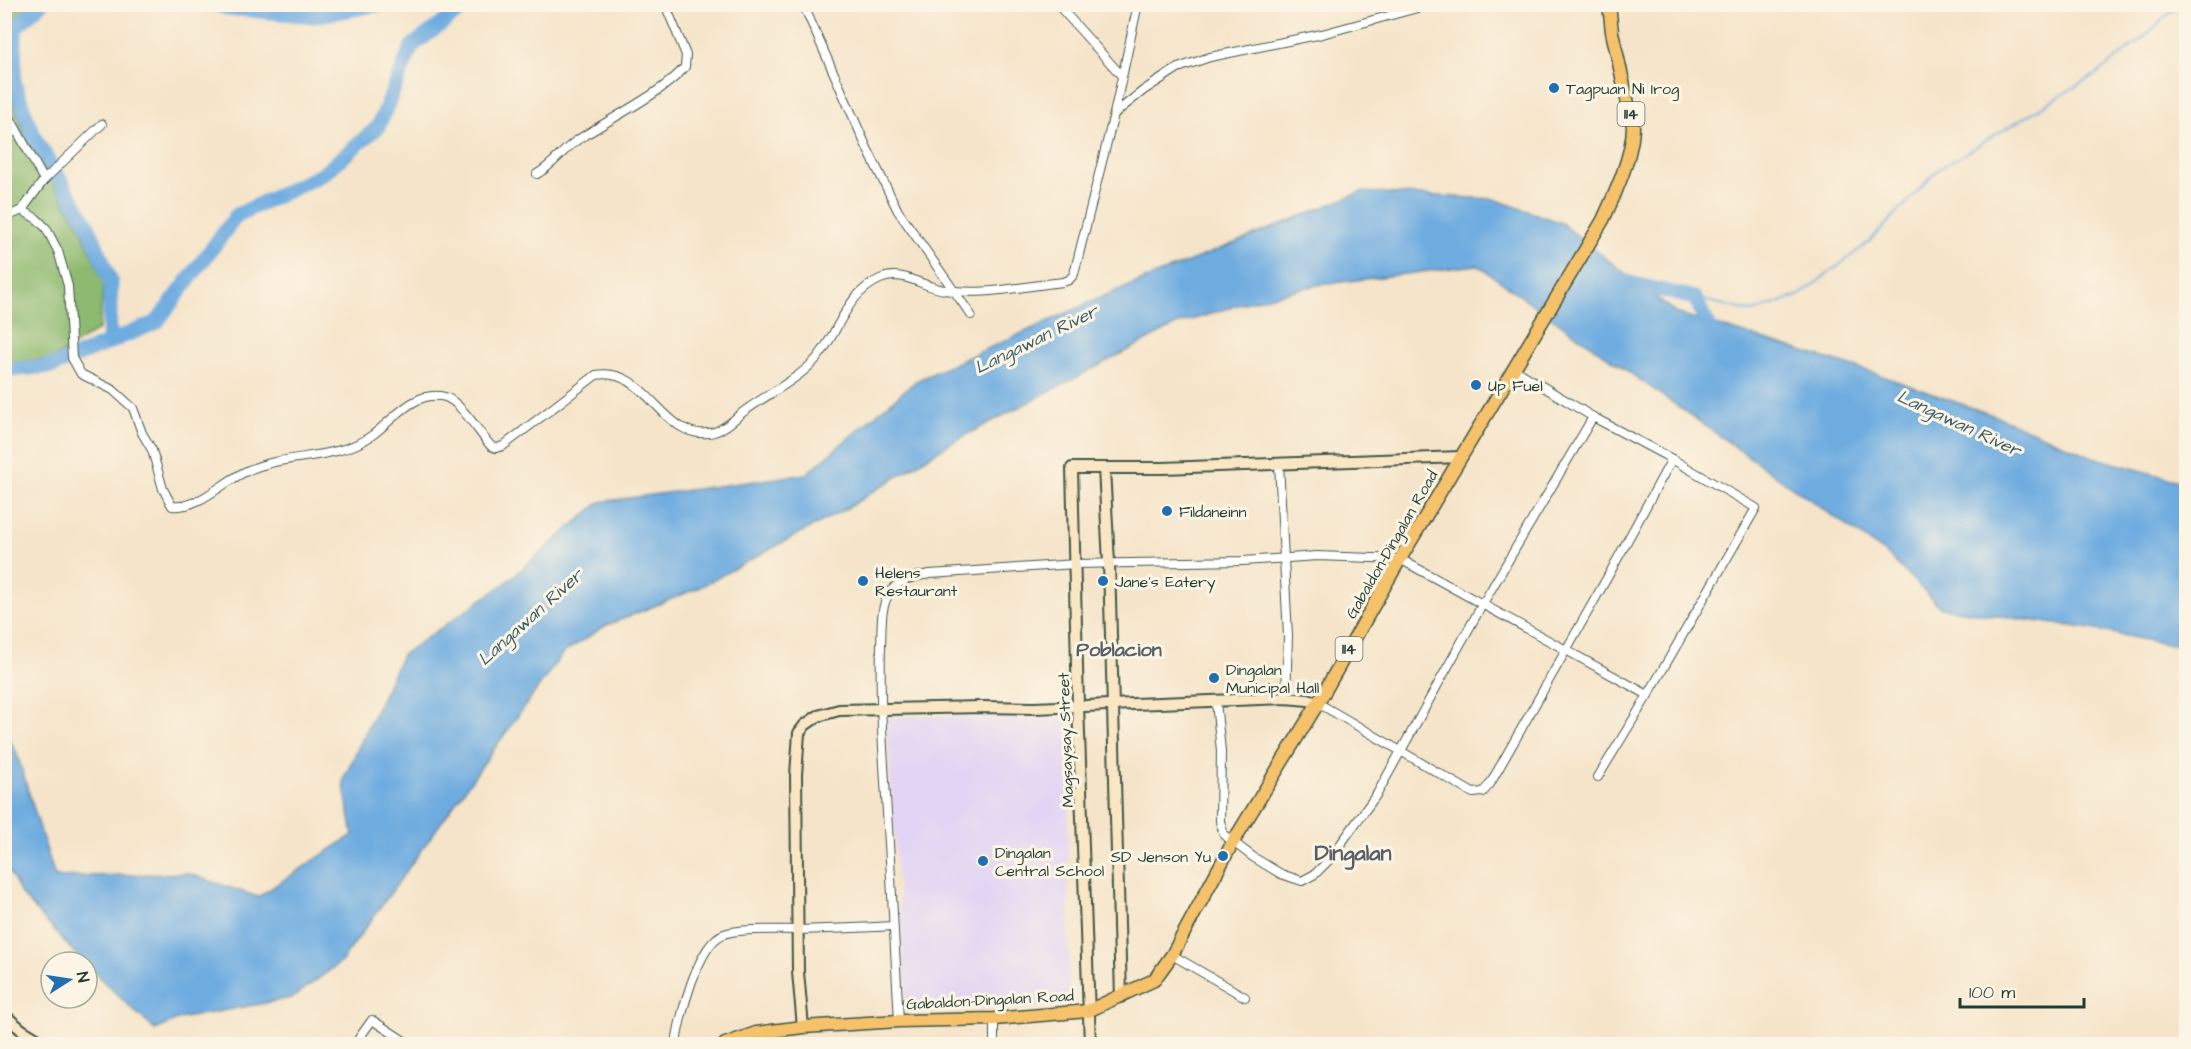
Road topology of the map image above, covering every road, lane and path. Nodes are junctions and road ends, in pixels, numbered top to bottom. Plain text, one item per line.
1 (665, 4) edge
2 (803, 4) edge
3 (1057, 4) edge
4 (1138, 4) edge
5 (1432, 4) edge
6 (1609, 4) edge
7 (1121, 75) junction
8 (4, 107) edge
9 (1113, 114) junction
10 (102, 124) dead end
11 (537, 174) dead end
12 (44, 180) junction
13 (22, 210) junction
14 (4, 218) edge
15 (955, 291) junction
16 (971, 315) dead end
17 (1514, 369) junction
18 (1593, 417) junction
19 (1461, 457) junction
20 (1672, 459) junction
21 (1279, 463) junction
22 (1104, 468) junction
23 (1285, 559) junction
24 (1400, 559) junction
25 (1109, 563) junction
26 (1076, 564) junction
27 (1482, 605) junction
28 (1565, 649) junction
29 (1648, 695) junction
30 (1286, 698) junction
31 (1216, 702) junction
32 (1318, 703) junction
33 (1113, 704) junction
34 (1078, 705) junction
35 (882, 708) junction
36 (1401, 750) junction
37 (1598, 777) dead end
38 (1233, 842) junction
39 (893, 926) junction
40 (798, 930) junction
41 (1172, 955) junction
42 (1121, 997) junction
43 (1245, 997) dead end
44 (1088, 1011) junction
45 (4, 1015) edge
46 (994, 1019) junction
47 (899, 1021) junction
48 (803, 1027) junction
49 (45, 1044) edge
50 (355, 1044) edge
51 (409, 1044) edge
52 (676, 1044) edge
53 (725, 1044) edge
54 (994, 1044) edge
55 (1090, 1044) edge

1 - 11 street
2 - 15 street
3 - 7 street
4 - 7 street
5 - 9 street
6 - 17 main road, Gabaldon-Dingalan Road / 114
7 - 9 street
8 - 12 street
9 - 15 street
10 - 12 street
12 - 13 street
13 - 14 street
13 - 15 street
15 - 16 street
17 - 18 street
17 - 19 main road, Gabaldon-Dingalan Road / 114
18 - 20 street
18 - 27 street
19 - 21 street
19 - 24 main road, Gabaldon-Dingalan Road / 114
20 - 28 street
20 - 29 street
21 - 22 street
21 - 23 street
22 - 25 street
22 - 26 street, Magsaysay Street
23 - 24 street
23 - 25 street
23 - 30 street
24 - 27 street
24 - 32 main road, Gabaldon-Dingalan Road / 114
25 - 26 street
25 - 33 street
26 - 34 street, Magsaysay Street
26 - 35 street
27 - 28 street
27 - 36 street
28 - 29 street
28 - 36 street
29 - 37 street
30 - 31 street
30 - 32 street
31 - 33 street
31 - 38 street
32 - 36 street
32 - 38 main road, Gabaldon-Dingalan Road / 114
33 - 34 street
33 - 42 street
34 - 35 street
34 - 44 street, Magsaysay Street
35 - 39 street
35 - 40 street
36 - 38 street
38 - 41 main road, Gabaldon-Dingalan Road / 114
39 - 40 street
39 - 47 street
40 - 48 street
40 - 52 street
41 - 42 main road, Gabaldon-Dingalan Road / 114
41 - 43 street
42 - 44 main road, Gabaldon-Dingalan Road / 114
44 - 46 main road, Gabaldon-Dingalan Road / 114
44 - 55 street, Magsaysay Street
45 - 49 street
46 - 47 main road, Gabaldon-Dingalan Road / 114
46 - 54 street
47 - 48 main road, Gabaldon-Dingalan Road / 114
48 - 53 main road, Gabaldon-Dingalan Road / 114
50 - 51 street

